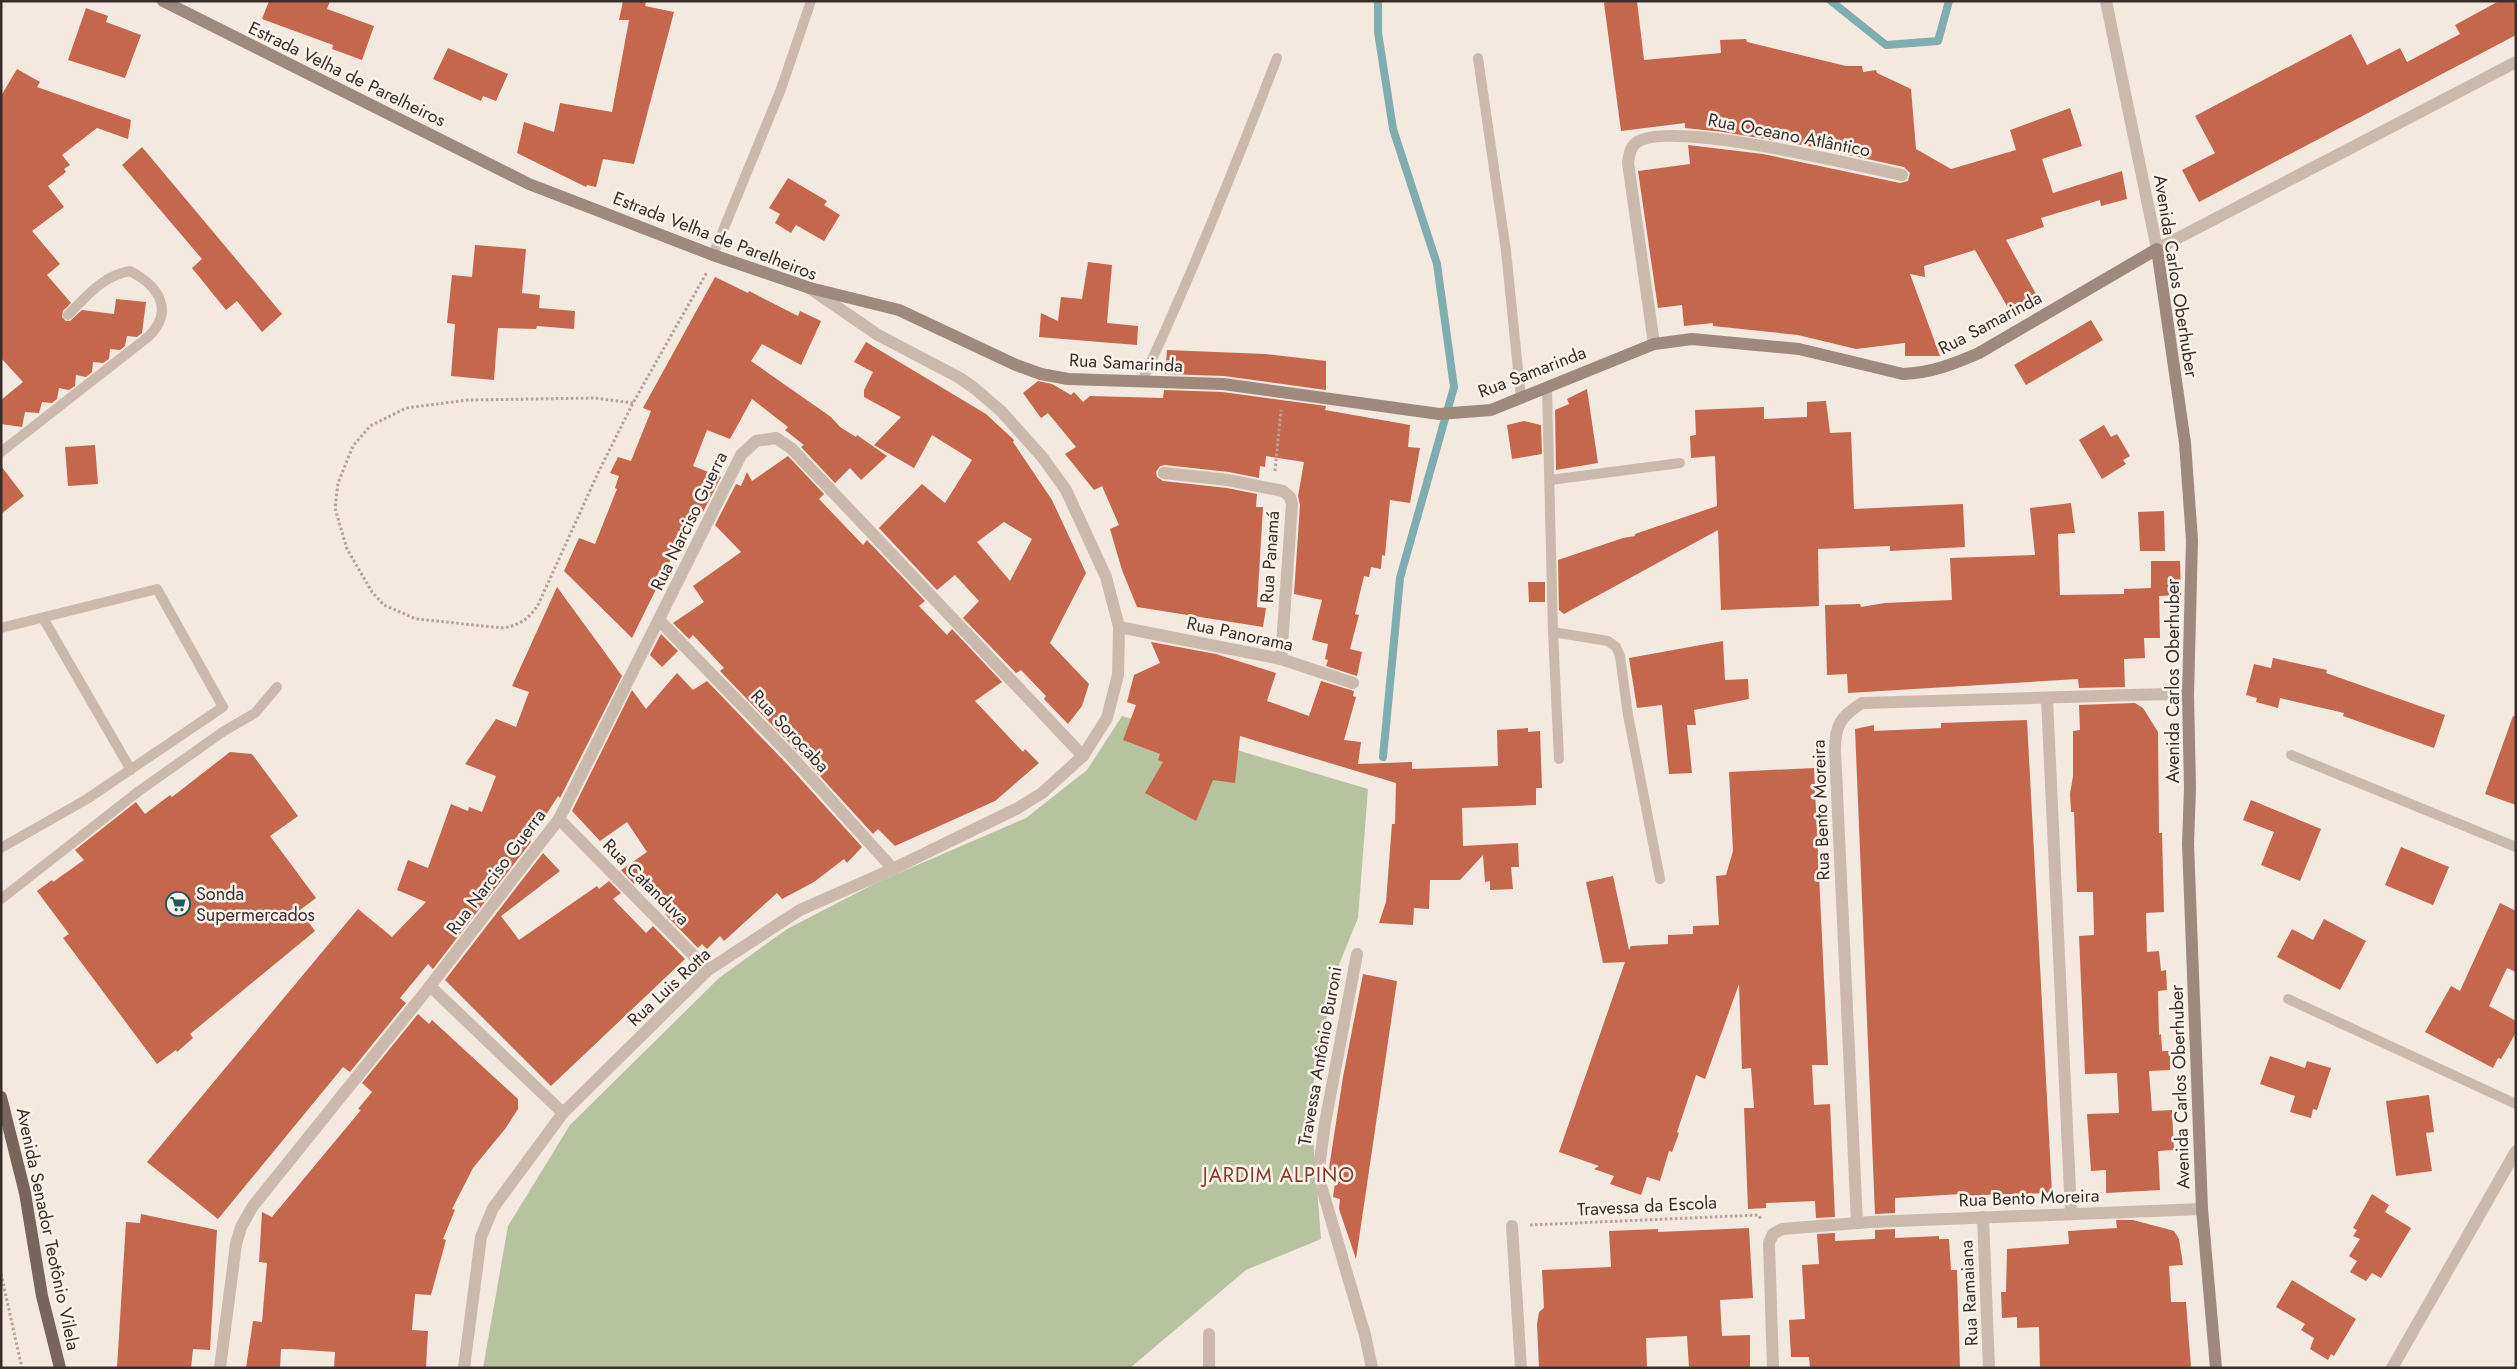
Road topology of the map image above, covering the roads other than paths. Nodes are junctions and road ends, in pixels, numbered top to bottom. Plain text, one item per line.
1 (163, 1) edge
2 (811, 1) edge
3 (2106, 1) edge
4 (1278, 58) dead end
5 (1478, 58) dead end
6 (2516, 62) edge
7 (1902, 175) dead end
8 (2157, 249) junction
9 (713, 255) junction
10 (810, 288) junction
11 (68, 316) dead end
12 (1654, 344) junction
13 (1142, 381) junction
14 (1546, 389) junction
15 (1521, 399) junction
16 (1, 452) edge
17 (1680, 463) dead end
18 (1164, 473) dead end
19 (1550, 480) junction
20 (43, 618) junction
21 (659, 620) junction
22 (1119, 627) junction
23 (1, 628) edge
24 (1553, 632) junction
25 (1281, 659) junction
26 (1353, 683) dead end
27 (277, 688) dead end
28 (2188, 695) junction
29 (2047, 699) junction
30 (2291, 755) dead end
31 (1083, 756) junction
32 (1559, 760) dead end
33 (131, 770) junction
34 (559, 819) junction
35 (2516, 847) edge
36 (1, 848) edge
37 (893, 869) junction
38 (1660, 879) dead end
39 (1, 899) edge
40 (1357, 954) dead end
41 (708, 970) junction
42 (430, 986) junction
43 (2288, 999) dead end
44 (1, 1097) edge
45 (2516, 1104) edge
46 (563, 1114) junction
47 (2516, 1151) edge
48 (2202, 1209) junction
49 (2071, 1213) junction
50 (1983, 1217) junction
51 (1857, 1223) junction
52 (1512, 1226) road end
53 (1209, 1334) dead end
54 (60, 1368) edge
55 (220, 1368) edge
56 (464, 1368) edge
57 (1209, 1368) edge
58 (1372, 1368) edge
59 (1521, 1368) edge
60 (1773, 1368) edge
61 (1990, 1368) edge
62 (2216, 1368) edge
63 (2392, 1368) edge

1 - 9 main road, Estrada Velha de Parelheiros
2 - 9 lane
3 - 8 street, Avenida Carlos Oberhuber
4 - 13 lane
5 - 15 lane
6 - 8 street
7 - 12 street, Rua Oceano Atlântico
8 - 12 main road, Rua Samarinda
8 - 28 main road, Avenida Carlos Oberhuber
9 - 10 main road, Estrada Velha de Parelheiros
10 - 13 main road, Rua Samarinda
10 - 22 street, Estrada Velha de Parelheiros
11 - 16 lane
12 - 14 main road, Rua Samarinda
13 - 15 main road, Rua Samarinda
14 - 15 main road, Rua Samarinda
14 - 19 lane
17 - 19 lane
18 - 25 street, Rua Panamá
19 - 24 lane
20 - 23 lane
20 - 33 lane
20 - 33 lane
21 - 31 street, Rua Narciso Guerra
21 - 34 street, Rua Narciso Guerra
21 - 37 street, Rua Sorocaba
22 - 25 street, Rua Panorama
22 - 31 street, Estrada Velha de Parelheiros
24 - 32 lane
24 - 38 lane
25 - 26 street, Rua Panorama
27 - 39 lane
28 - 29 street, Rua Bento Moreira
28 - 48 main road, Avenida Carlos Oberhuber
29 - 49 street
29 - 51 street, Rua Bento Moreira
30 - 35 lane
31 - 37 street, Rua Luis Rotta
33 - 36 lane
34 - 41 street, Rua Catanduva
34 - 42 street, Rua Narciso Guerra
37 - 41 street, Rua Luis Rotta
40 - 58 street, Travessa Antônio Buroni
41 - 46 street, Rua Luis Rotta
42 - 46 street
42 - 55 street, Rua Narciso Guerra
43 - 45 lane
44 - 54 main road, Avenida Senador Teotônio Vilela
46 - 56 street, Rua Luis Rotta
47 - 63 street
48 - 49 street, Rua Bento Moreira
48 - 62 main road, Avenida Carlos Oberhuber
49 - 50 street, Rua Bento Moreira
50 - 51 street, Rua Bento Moreira
50 - 61 street, Rua Ramaiana
51 - 60 street, Rua Bento Moreira
52 - 59 street
53 - 57 street

